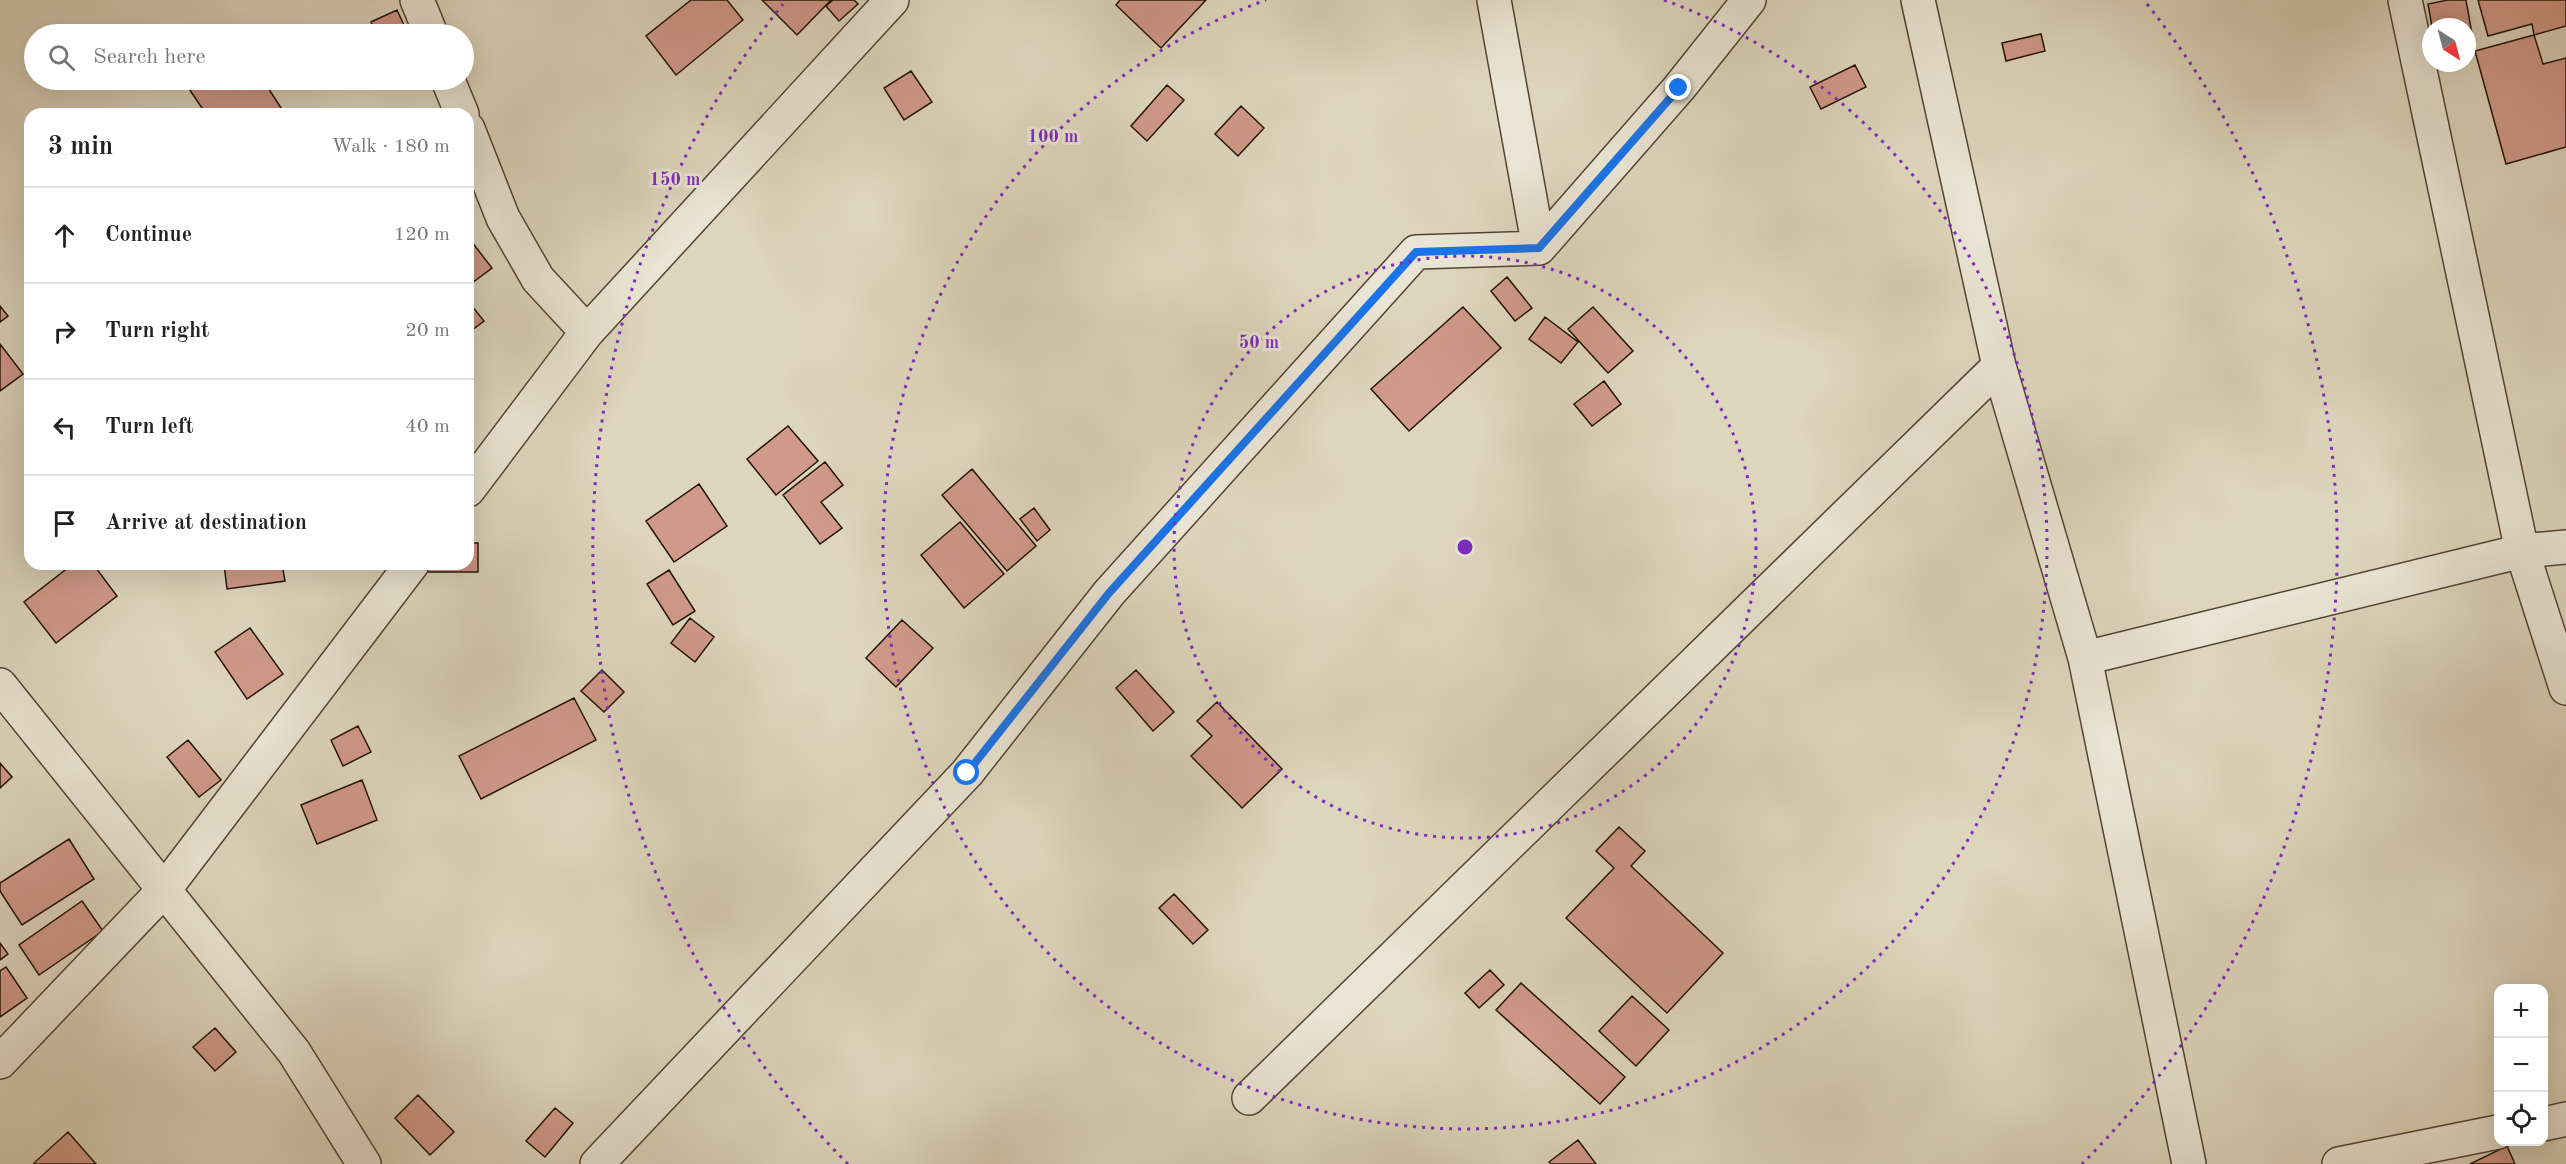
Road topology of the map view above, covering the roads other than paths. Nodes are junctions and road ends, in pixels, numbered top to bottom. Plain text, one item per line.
1 (417, 0) edge
2 (892, 0) edge
3 (1494, 0) edge
4 (1749, 0) edge
5 (1918, 0) edge
6 (2405, 0) edge
7 (427, 24) edge
8 (452, 90) edge
9 (460, 108) edge
10 (474, 144) edge
11 (1539, 248) junction
12 (588, 332) junction
13 (1999, 366) junction
14 (474, 482) edge
15 (2566, 547) edge
16 (2522, 551) junction
17 (407, 570) edge
18 (2085, 658) junction
19 (0, 685) edge
20 (2566, 688) edge
21 (165, 890) junction
22 (0, 1062) edge
23 (1250, 1098) dead end
24 (2566, 1119) edge
25 (2548, 1123) edge
26 (2494, 1133) edge
27 (2388, 1158) edge
28 (364, 1164) edge
29 (597, 1164) edge
30 (2189, 1164) edge
31 (2339, 1164) edge

1 - 7 street
2 - 12 street
3 - 11 street
4 - 11 street
5 - 13 street
6 - 16 street
8 - 9 street
10 - 12 street
11 - 29 street
12 - 14 street
13 - 18 street
13 - 23 street
15 - 16 street
16 - 18 street
16 - 20 street
17 - 21 street
18 - 30 street
19 - 21 street
21 - 22 street
21 - 28 street
24 - 25 street
26 - 27 street
27 - 31 street

